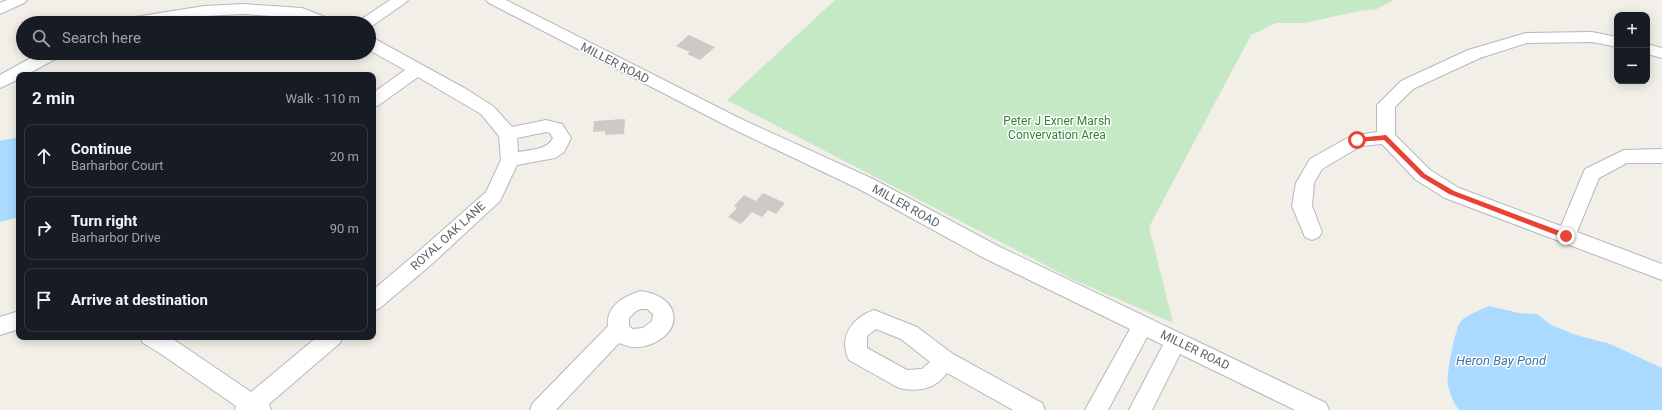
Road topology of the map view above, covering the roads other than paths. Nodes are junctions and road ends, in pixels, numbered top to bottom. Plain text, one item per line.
1 (19, 0) edge
2 (400, 0) edge
3 (494, 0) edge
4 (206, 5) edge
5 (0, 10) edge
6 (159, 16) edge
7 (310, 16) edge
8 (376, 16) edge
9 (1614, 41) edge
10 (376, 48) edge
11 (1650, 50) edge
12 (1662, 52) edge
13 (40, 60) edge
14 (417, 70) junction
15 (18, 72) edge
16 (16, 73) edge
17 (0, 82) edge
18 (376, 99) edge
19 (508, 134) junction
20 (1386, 138) junction
21 (1662, 156) edge
22 (510, 160) junction
23 (1312, 232) dead end
24 (1566, 236) junction
25 (1662, 272) edge
26 (376, 299) edge
27 (16, 321) edge
28 (1143, 325) junction
29 (0, 326) edge
30 (619, 329) dead end
31 (156, 340) edge
32 (329, 340) edge
33 (1176, 341) junction
34 (945, 361) dead end
35 (253, 408) edge
36 (541, 410) edge
37 (1034, 410) edge
38 (1096, 410) edge
39 (1140, 410) edge
40 (1318, 410) edge

1 - 5 street
2 - 8 street
3 - 28 street, MILLER ROAD
4 - 6 street
4 - 7 street
9 - 20 street
10 - 14 street
11 - 12 street
13 - 15 street
14 - 18 street
14 - 19 street
16 - 17 street
19 - 22 street
19 - 22 street
20 - 23 street
20 - 24 street
21 - 24 street
22 - 26 street, ROYAL OAK LANE
24 - 25 street
27 - 29 street
28 - 33 street, MILLER ROAD
28 - 38 street
30 - 36 street
31 - 35 street
32 - 35 street
33 - 39 street
33 - 40 street, MILLER ROAD
34 - 37 street

